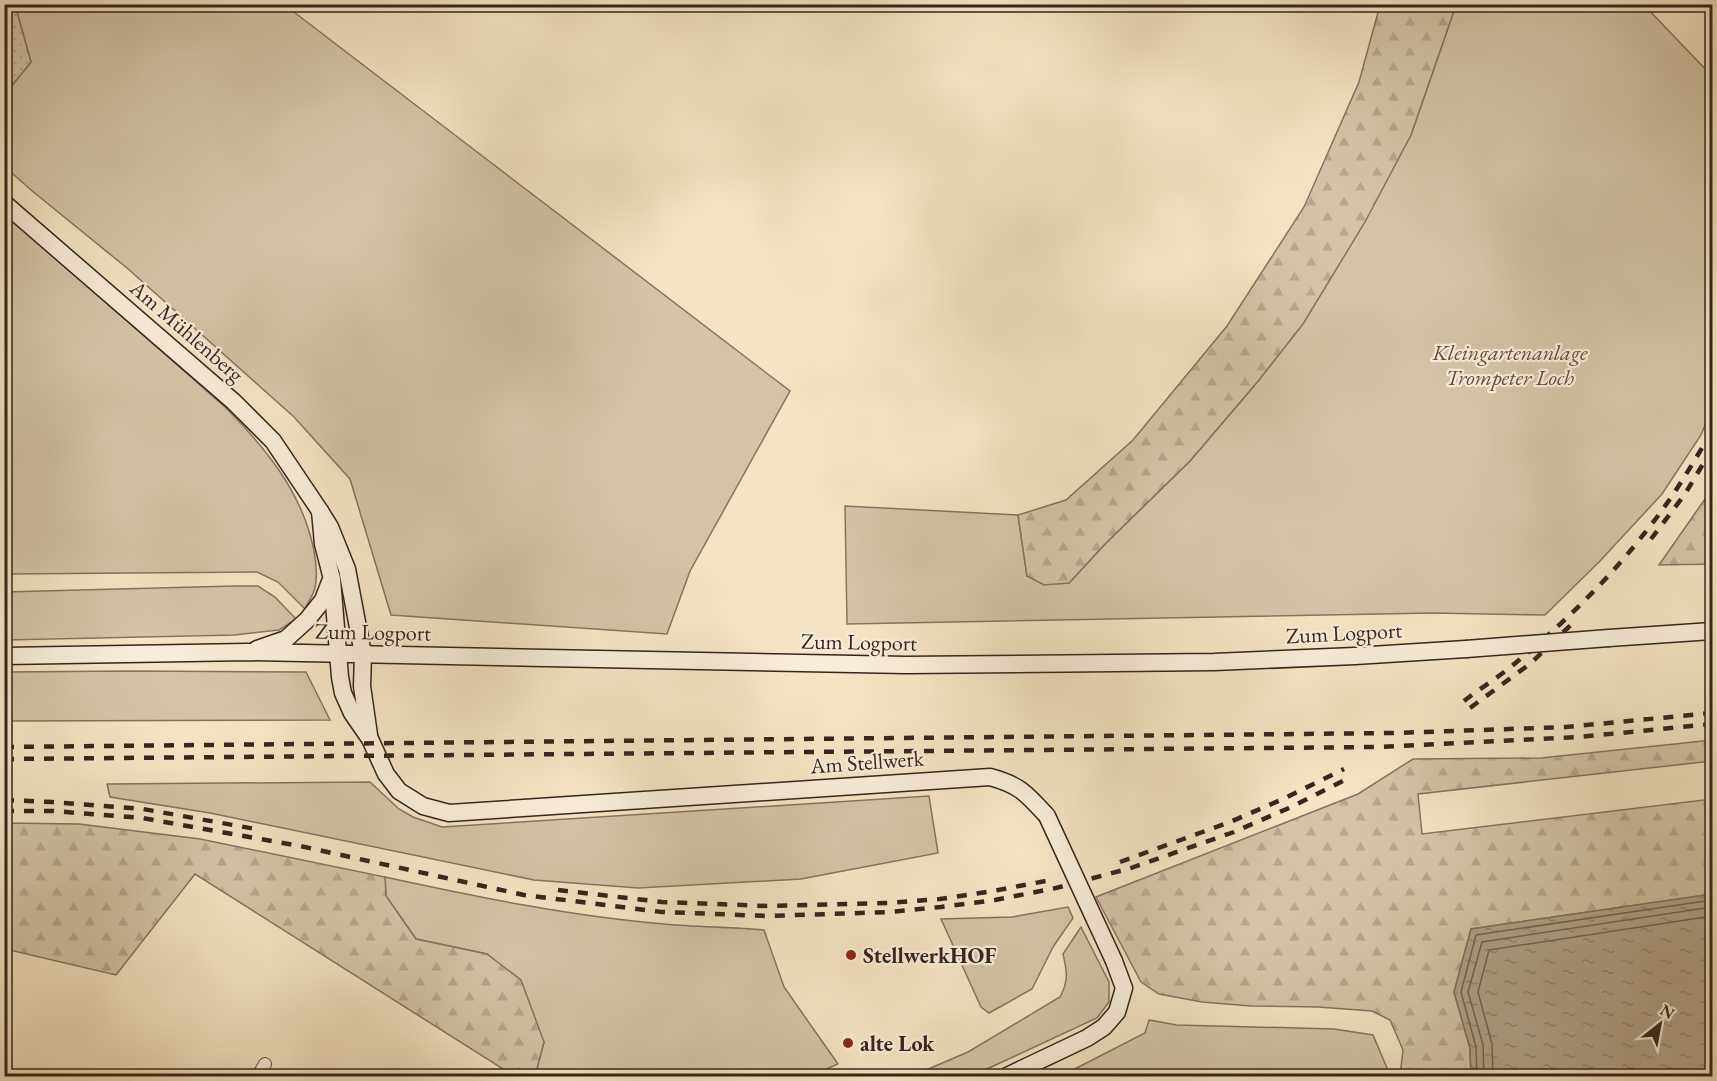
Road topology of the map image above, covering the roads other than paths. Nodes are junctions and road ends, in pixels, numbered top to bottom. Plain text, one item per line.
1 (4, 203) edge
2 (321, 511) junction
3 (332, 579) junction
4 (1713, 631) edge
5 (248, 652) junction
6 (338, 653) junction
7 (363, 654) junction
8 (4, 656) edge
9 (370, 739) junction
10 (266, 1064) dead end
11 (258, 1077) edge
12 (1007, 1077) edge

1 - 2 street, Am Mühlenberg
2 - 3 street
2 - 7 street, Am Mühlenberg
3 - 5 street
3 - 6 street
4 - 7 street, Zum Logport, bridge
5 - 6 street, Zum Logport
5 - 8 street, Zum Logport
6 - 7 street, Zum Logport
6 - 9 street, Am Stellwerk
7 - 9 street, Am Stellwerk
9 - 12 street, Am Stellwerk, bridge
10 - 11 street

